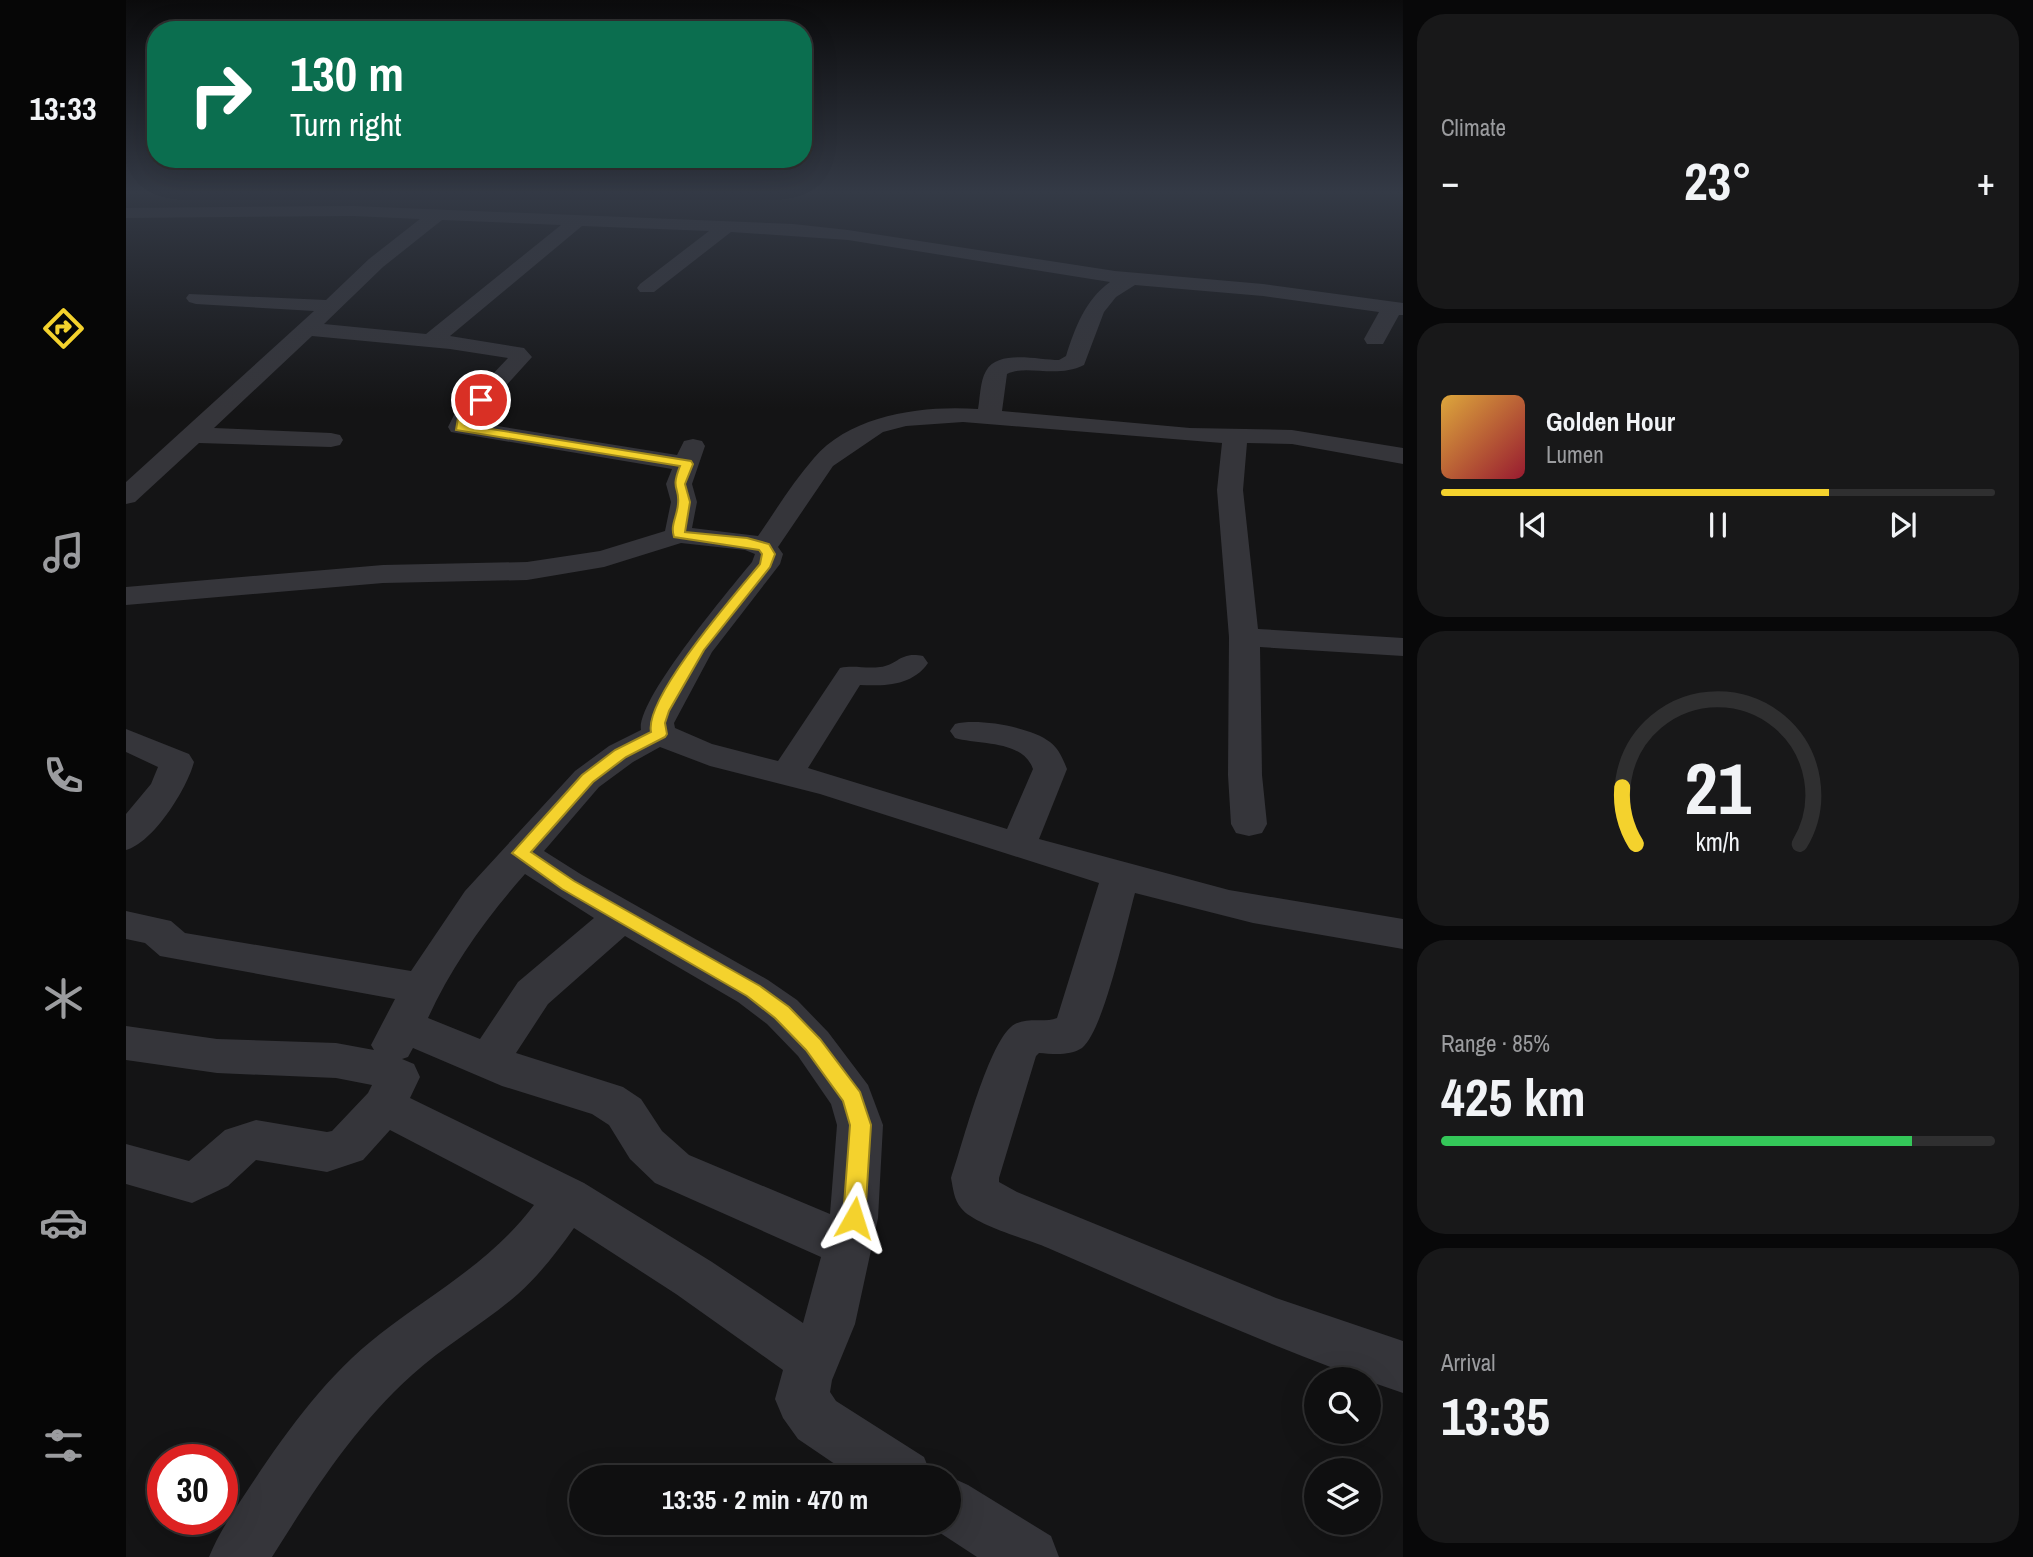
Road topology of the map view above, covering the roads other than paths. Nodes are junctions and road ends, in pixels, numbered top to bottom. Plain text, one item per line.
1 (373, 265) edge
2 (524, 265) edge
3 (672, 265) edge
4 (1039, 265) edge
5 (1131, 279) junction
6 (647, 288) dead end
7 (196, 298) dead end
8 (331, 306) junction
9 (1397, 308) edge
10 (306, 329) junction
11 (1375, 339) dead end
12 (431, 341) junction
13 (989, 417) junction
14 (192, 435) junction
15 (1235, 435) junction
16 (331, 440) dead end
17 (1403, 456) edge
18 (126, 496) edge
19 (693, 536) junction
20 (755, 544) junction
21 (126, 596) edge
22 (1244, 637) junction
23 (1403, 647) edge
24 (912, 663) dead end
25 (967, 731) dead end
26 (659, 734) junction
27 (126, 739) edge
28 (787, 774) junction
29 (1249, 824) dead end
30 (126, 838) edge
31 (1018, 846) junction
32 (521, 853) junction
33 (1120, 877) junction
34 (621, 916) junction
35 (126, 925) edge
36 (1403, 934) edge
37 (413, 1007) junction
38 (126, 1043) edge
39 (489, 1060) junction
40 (382, 1087) junction
41 (126, 1164) edge
42 (567, 1198) junction
43 (848, 1245) junction
44 (813, 1360) junction
45 (1403, 1367) edge
46 (886, 1465) edge
47 (961, 1513) edge
48 (238, 1557) edge
49 (1030, 1557) edge

1 - 8 street
2 - 12 street
3 - 6 street
4 - 5 street
5 - 9 street
5 - 13 street
7 - 8 street
8 - 10 street
9 - 11 street
10 - 12 street
10 - 14 street
12 - 19 street
13 - 15 street
13 - 20 street
14 - 16 street
14 - 18 street
15 - 17 street
15 - 22 street
19 - 20 street
19 - 21 street
20 - 26 street
22 - 23 street
22 - 29 street
24 - 28 street
25 - 31 street
26 - 28 street
26 - 32 street
27 - 30 street
28 - 31 street
31 - 33 street
32 - 34 street
32 - 37 street
33 - 36 street
33 - 45 street
34 - 39 street
34 - 43 street
35 - 37 street
37 - 39 street
37 - 40 street
38 - 40 street
39 - 43 street
40 - 41 street
40 - 42 street
42 - 44 street
42 - 48 street
43 - 44 street
44 - 46 street
47 - 49 street

